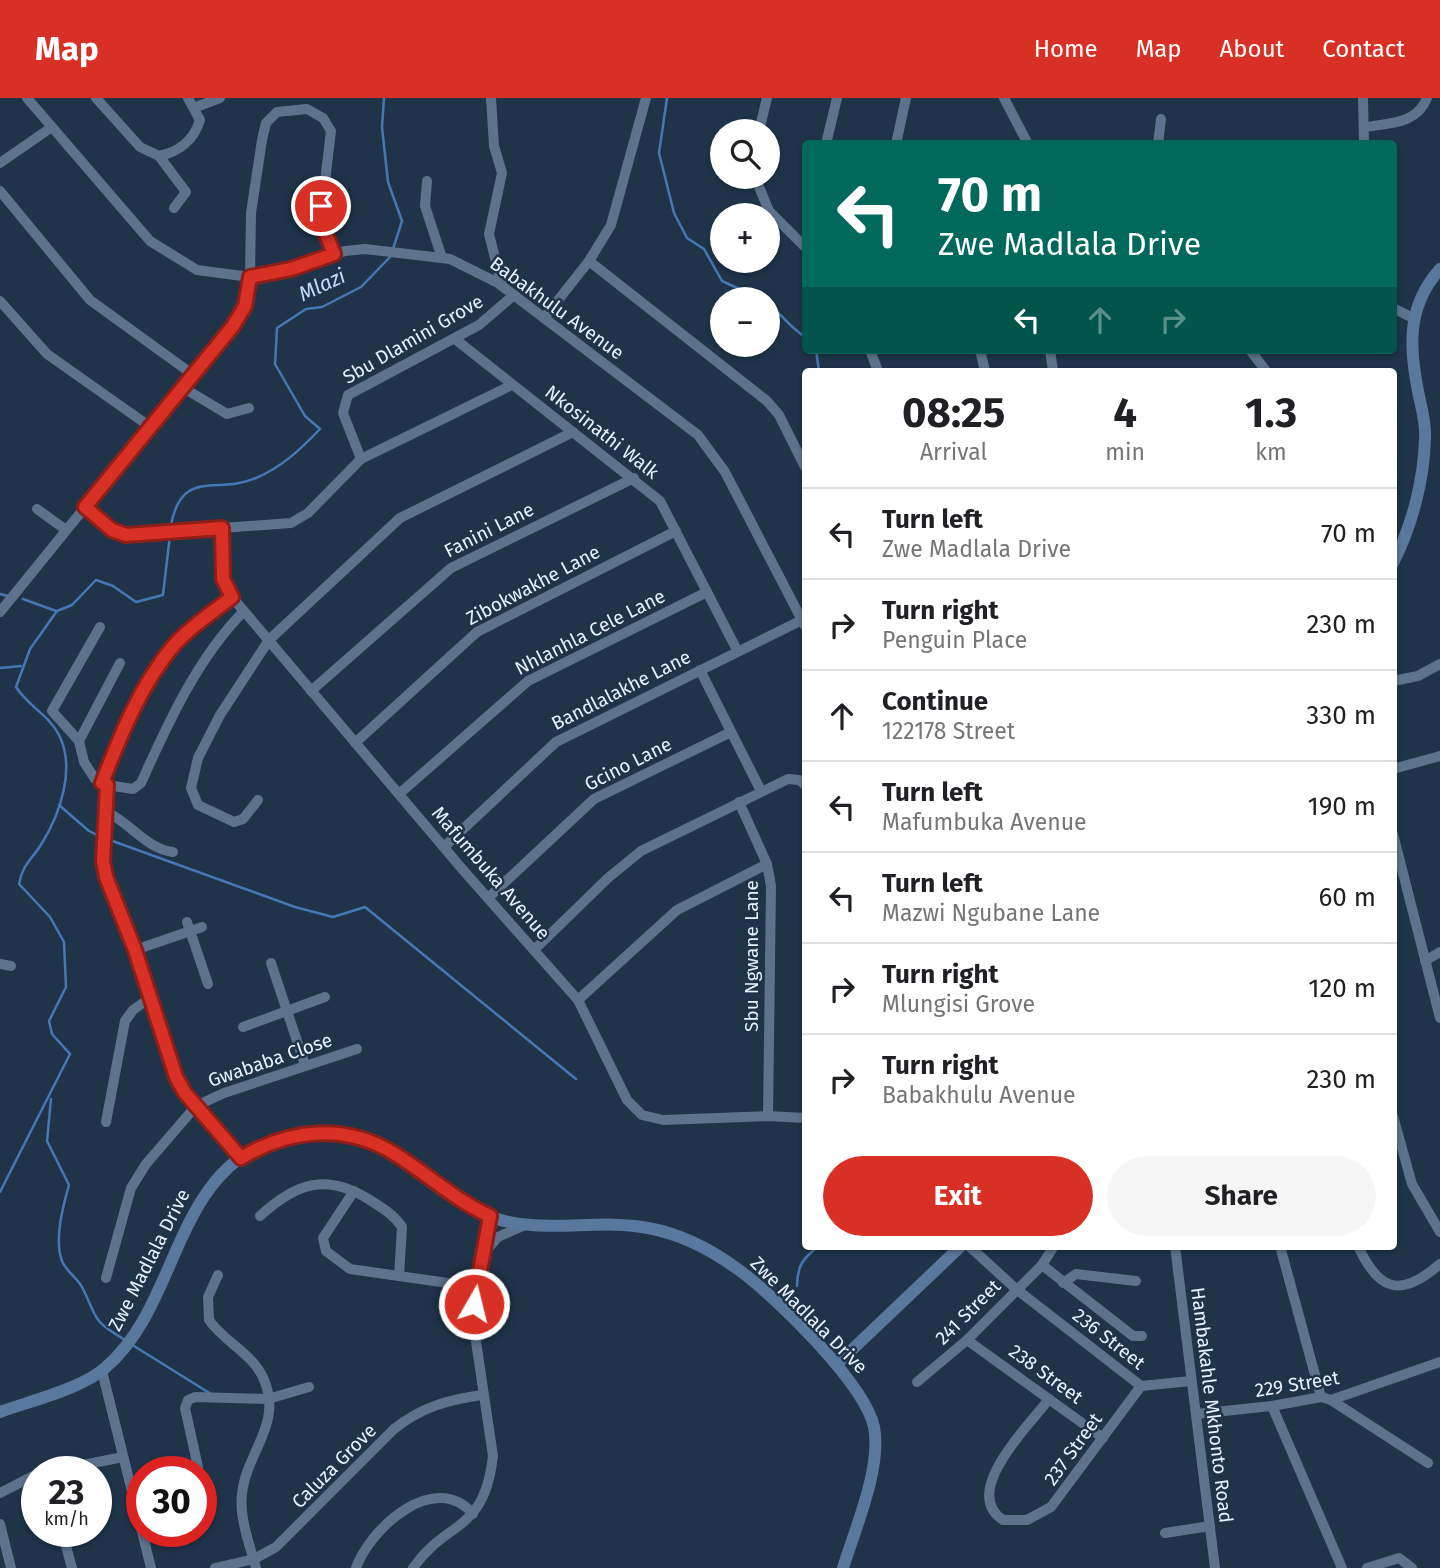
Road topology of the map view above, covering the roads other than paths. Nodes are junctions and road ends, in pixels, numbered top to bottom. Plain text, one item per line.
1 (27, 98) edge
2 (96, 98) edge
3 (188, 98) edge
4 (220, 98) edge
5 (491, 98) edge
6 (646, 98) edge
7 (767, 98) edge
8 (837, 98) edge
9 (906, 98) edge
10 (1004, 98) edge
11 (1363, 98) edge
12 (1427, 98) edge
13 (196, 107) junction
14 (763, 119) edge
15 (1161, 119) dead end
16 (52, 127) junction
17 (1366, 127) junction
18 (828, 140) edge
19 (897, 140) edge
20 (1026, 140) edge
21 (1158, 140) edge
22 (1364, 140) edge
23 (159, 156) junction
24 (0, 163) edge
25 (427, 181) dead end
26 (760, 189) edge
27 (0, 191) edge
28 (174, 208) dead end
29 (802, 242) edge
30 (334, 254) junction
31 (442, 258) junction
32 (589, 261) junction
33 (1440, 269) edge
34 (250, 277) junction
35 (502, 286) junction
36 (514, 295) junction
37 (0, 301) edge
38 (1397, 310) edge
39 (544, 318) junction
40 (1413, 318) junction
41 (456, 339) junction
42 (1253, 354) edge
43 (1264, 368) edge
44 (192, 374) junction
45 (512, 385) junction
46 (181, 387) junction
47 (249, 408) dead end
48 (149, 426) junction
49 (573, 432) junction
50 (361, 459) junction
51 (802, 461) edge
52 (634, 478) junction
53 (85, 507) junction
54 (37, 509) dead end
55 (222, 528) junction
56 (66, 530) junction
57 (676, 531) junction
58 (1397, 551) edge
59 (707, 592) junction
60 (232, 597) junction
61 (0, 612) edge
62 (243, 612) junction
63 (802, 621) edge
64 (802, 623) edge
65 (100, 627) dead end
66 (269, 640) junction
67 (737, 650) junction
68 (120, 663) dead end
69 (1440, 664) edge
70 (700, 670) junction
71 (1397, 680) edge
72 (311, 691) junction
73 (731, 732) junction
74 (79, 741) junction
75 (355, 743) junction
76 (1440, 756) edge
77 (1397, 768) edge
78 (802, 783) edge
79 (105, 784) junction
80 (761, 791) junction
81 (399, 794) junction
82 (258, 800) dead end
83 (739, 802) junction
84 (105, 811) junction
85 (445, 846) junction
86 (1397, 850) edge
87 (173, 852) dead end
88 (767, 864) junction
89 (488, 898) junction
90 (189, 927) junction
91 (202, 927) dead end
92 (135, 950) junction
93 (534, 950) junction
94 (1440, 951) edge
95 (1425, 961) junction
96 (271, 963) dead end
97 (0, 964) edge
98 (11, 966) dead end
99 (208, 984) dead end
100 (325, 997) dead end
101 (150, 998) junction
102 (578, 1000) junction
103 (285, 1011) junction
104 (1440, 1018) edge
105 (243, 1027) dead end
106 (357, 1049) dead end
107 (305, 1066) junction
108 (196, 1106) junction
109 (768, 1115) junction
110 (802, 1118) edge
111 (106, 1122) dead end
112 (1397, 1130) edge
113 (241, 1158) junction
114 (354, 1191) junction
115 (260, 1216) dead end
116 (490, 1216) junction
117 (526, 1224) junction
118 (1440, 1232) edge
119 (957, 1250) edge
120 (973, 1250) edge
121 (1051, 1250) edge
122 (1175, 1250) edge
123 (1281, 1250) edge
124 (1360, 1250) edge
125 (482, 1256) junction
126 (1440, 1264) edge
127 (1042, 1265) junction
128 (218, 1275) dead end
129 (399, 1276) junction
130 (106, 1278) dead end
131 (1136, 1281) dead end
132 (1063, 1283) junction
133 (476, 1287) junction
134 (1016, 1289) junction
135 (1142, 1336) dead end
136 (967, 1340) junction
137 (1440, 1362) edge
138 (837, 1364) junction
139 (102, 1371) junction
140 (1191, 1381) junction
141 (917, 1382) dead end
142 (1142, 1386) junction
143 (309, 1387) dead end
144 (482, 1395) junction
145 (1326, 1398) junction
146 (268, 1399) junction
147 (1049, 1399) junction
148 (1272, 1406) junction
149 (0, 1412) edge
150 (1196, 1414) junction
151 (1103, 1438) junction
152 (196, 1456) edge
153 (123, 1457) junction
154 (112, 1459) edge
155 (1428, 1463) dead end
156 (21, 1482) edge
157 (0, 1493) edge
158 (473, 1514) junction
159 (0, 1524) edge
160 (1210, 1526) junction
161 (1165, 1534) dead end
162 (66, 1547) edge
163 (255, 1564) edge
164 (11, 1568) edge
165 (72, 1568) edge
166 (151, 1568) edge
167 (215, 1568) edge
168 (356, 1568) edge
169 (413, 1568) edge
170 (843, 1568) edge
171 (1215, 1568) edge
172 (1342, 1568) edge
173 (1367, 1568) edge
174 (1412, 1568) edge

1 - 16 street, Babakhulu Avenue
2 - 23 street
3 - 13 street
4 - 13 street
5 - 35 street
6 - 32 street
7 - 14 street
8 - 18 street
9 - 19 street
10 - 20 street
11 - 17 street
12 - 17 street
13 - 23 street
15 - 21 street
16 - 24 street
16 - 34 street, Babakhulu Avenue
17 - 22 street
23 - 28 street
25 - 31 street
26 - 29 street
27 - 44 street
30 - 31 street, Babakhulu Avenue
30 - 34 street, Babakhulu Avenue
30 - 34 street
31 - 35 street, Babakhulu Avenue
32 - 39 street
32 - 51 street
33 - 40 street
34 - 44 street
35 - 36 street, Babakhulu Avenue
36 - 39 street, Babakhulu Avenue
36 - 41 street, Sbu Dlamini Grove
37 - 48 street
38 - 40 street
39 - 63 street, Babakhulu Avenue
40 - 58 street
41 - 45 street, Nkosinathi Walk
41 - 50 street, Sbu Dlamini Grove
42 - 43 street
44 - 46 street
45 - 49 street, Nkosinathi Walk
45 - 50 street
46 - 47 street
46 - 48 street
48 - 53 street
49 - 52 street, Nkosinathi Walk
49 - 66 street
50 - 55 street
52 - 57 street, Nkosinathi Walk
52 - 72 street, Fanini Lane
53 - 55 street
53 - 56 street
54 - 56 street
55 - 60 street, Mafumbuka Avenue
56 - 61 street
57 - 59 street, Nkosinathi Walk
57 - 75 street, Zibokwakhe Lane
59 - 67 street, Nkosinathi Walk
59 - 81 street, Nhlanhla Cele Lane
60 - 62 street, Mafumbuka Avenue
60 - 79 street
62 - 66 street, Mafumbuka Avenue
62 - 79 street
64 - 67 street, Bandlalakhe Lane
65 - 74 street
66 - 72 street, Mafumbuka Avenue
66 - 82 street
67 - 70 street, Bandlalakhe Lane
68 - 74 street
69 - 71 street
70 - 73 street
70 - 85 street, Bandlalakhe Lane
72 - 75 street, Mafumbuka Avenue
73 - 80 street
73 - 89 street, Gcino Lane
74 - 79 street
75 - 81 street, Mafumbuka Avenue
76 - 77 street
78 - 80 street
79 - 84 street
80 - 83 street
81 - 85 street, Mafumbuka Avenue
83 - 88 street, Sbu Ngwane Lane
83 - 93 street
84 - 87 street
84 - 92 street
85 - 89 street, Mafumbuka Avenue
86 - 95 street
88 - 102 street
88 - 109 street, Sbu Ngwane Lane
89 - 93 street, Mafumbuka Avenue
90 - 91 street
90 - 92 street
90 - 99 street
92 - 101 street
93 - 102 street, Mafumbuka Avenue
94 - 95 street
95 - 104 street
96 - 103 street
97 - 98 street
100 - 103 street
101 - 108 street
101 - 111 street
102 - 109 street, Mafumbuka Avenue
103 - 105 street
103 - 107 street
106 - 107 street, Gwababa Close
107 - 108 street, Gwababa Close
108 - 113 street
108 - 130 street
109 - 110 street, Mafumbuka Avenue
112 - 118 street
113 - 116 street, Zwe Madlala Drive
113 - 139 street, Zwe Madlala Drive
114 - 115 street
114 - 129 street
114 - 129 street
116 - 117 street, Zwe Madlala Drive
116 - 125 street
117 - 125 street
117 - 138 street, Zwe Madlala Drive
119 - 138 street
120 - 134 street, 236 Street
121 - 127 street, 241 Street
122 - 140 street, Hambakahle Mkhonto Road
123 - 145 street
124 - 126 street
125 - 133 street
127 - 132 street
127 - 134 street, 241 Street
128 - 146 street
129 - 133 street
131 - 132 street
132 - 135 street
133 - 144 street
134 - 136 street, 241 Street
134 - 142 street, 236 Street
136 - 141 street, 241 Street
136 - 147 street, 238 Street
137 - 145 street, 229 Street
138 - 170 street, Zwe Madlala Drive
139 - 149 street, Zwe Madlala Drive
139 - 153 street
140 - 142 street, 236 Street
140 - 150 street, Hambakahle Mkhonto Road
142 - 151 street, 237 Street
143 - 146 street
144 - 158 street
144 - 163 street, Caluza Grove
145 - 148 street, 229 Street
145 - 155 street
146 - 152 street
146 - 163 street
147 - 151 street, 238 Street
147 - 151 street, 237 Street
148 - 150 street, 229 Street
148 - 172 street
150 - 160 street, Hambakahle Mkhonto Road
153 - 154 street
153 - 166 street
156 - 157 street
158 - 168 street
158 - 169 street
159 - 164 street
160 - 161 street
160 - 171 street, Hambakahle Mkhonto Road
162 - 165 street
163 - 167 street, Caluza Grove
173 - 174 street

